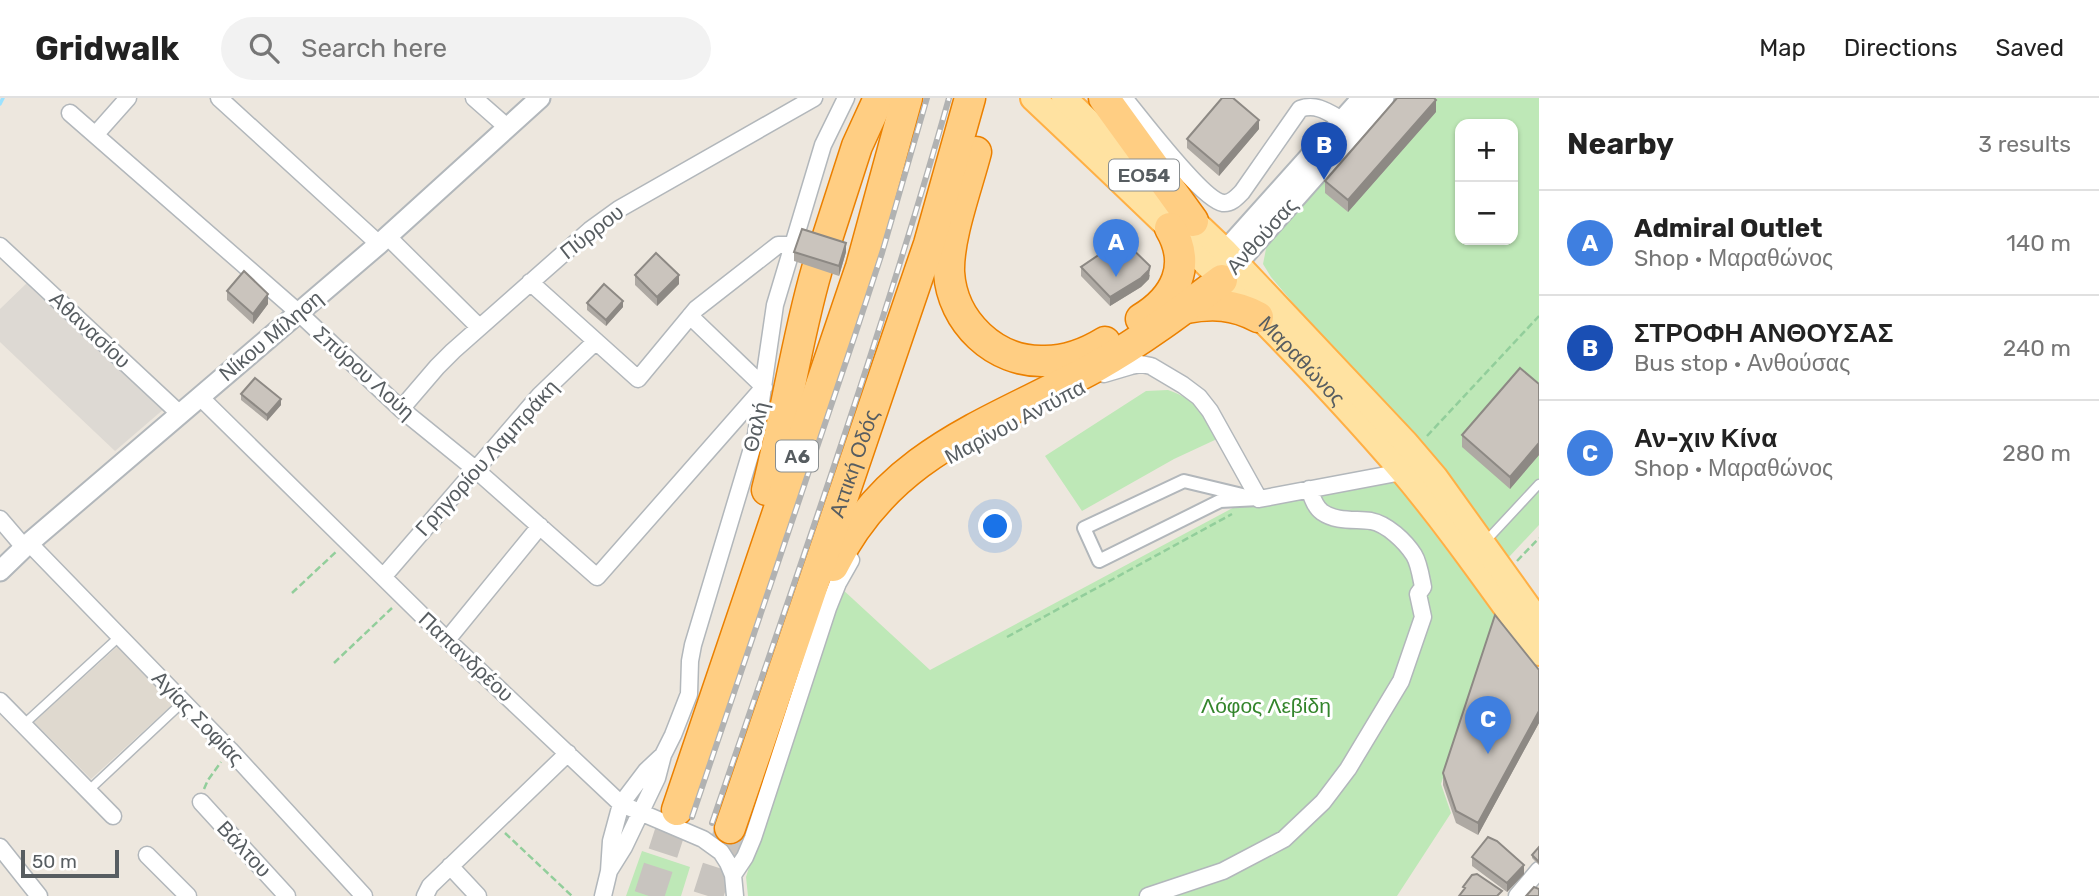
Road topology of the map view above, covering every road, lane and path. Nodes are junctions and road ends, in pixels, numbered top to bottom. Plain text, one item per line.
1 (128, 98) edge
2 (219, 98) edge
3 (474, 98) edge
4 (540, 98) edge
5 (814, 98) edge
6 (846, 98) edge
7 (879, 98) edge
8 (907, 98) edge
9 (970, 98) edge
10 (991, 98) edge
11 (1033, 98) edge
12 (1064, 98) edge
13 (1104, 98) edge
14 (1124, 98) edge
15 (1362, 98) edge
16 (1384, 98) edge
17 (70, 113) dead end
18 (1342, 120) junction
19 (508, 128) junction
20 (96, 134) junction
21 (1182, 225) junction
22 (383, 240) junction
23 (793, 245) junction
24 (0, 246) edge
25 (1224, 266) junction
26 (530, 282) junction
27 (1186, 308) junction
28 (299, 313) junction
29 (690, 316) junction
30 (1539, 316) edge
31 (1258, 317) junction
32 (480, 327) junction
33 (595, 342) junction
34 (764, 387) junction
35 (200, 397) junction
36 (401, 409) junction
37 (180, 414) junction
38 (1427, 436) dead end
39 (475, 469) junction
40 (1402, 472) junction
41 (1539, 484) edge
42 (1309, 489) junction
43 (1259, 499) junction
44 (0, 519) edge
45 (540, 526) junction
46 (1539, 538) edge
47 (347, 542) junction
48 (1483, 544) junction
49 (26, 545) junction
50 (0, 571) edge
51 (1505, 574) junction
52 (383, 578) junction
53 (292, 593) dead end
54 (403, 597) junction
55 (1534, 627) edge
56 (120, 637) junction
57 (1007, 637) dead end
58 (447, 640) junction
59 (1539, 653) edge
60 (334, 663) dead end
61 (0, 701) edge
62 (183, 702) junction
63 (765, 723) junction
64 (23, 724) junction
65 (230, 750) junction
66 (568, 753) junction
67 (663, 755) junction
68 (88, 790) junction
69 (201, 802) joint
70 (621, 804) junction
71 (640, 813) junction
72 (113, 817) dead end
73 (495, 824) junction
74 (730, 828) tunnel mouth
75 (0, 847) edge
76 (148, 855) dead end
77 (450, 866) junction
78 (609, 871) junction
79 (1538, 873) edge
80 (733, 874) junction
81 (177, 892) edge
82 (39, 896) edge
83 (287, 896) edge
84 (365, 896) edge
85 (425, 896) edge
86 (478, 896) edge
87 (572, 896) edge
88 (603, 896) edge
89 (735, 896) edge
90 (1148, 896) edge
91 (1517, 896) edge

1 - 20 street
2 - 22 street
3 - 19 street
4 - 19 street, Νίκου Μίληση
5 - 26 street, Πύρρου
6 - 23 street, Θαλή
7 - 8 highway, Α6
9 - 63 highway, Αττική Οδός
10 - 21 highway
11 - 21 main road, Μαραθώνος / ΕΟ54
12 - 21 main road, Μαραθώνος / ΕΟ54
13 - 21 highway
14 - 18 street, Ανθούσας
15 - 18 street, Ανθούσας
16 - 25 street, Ανθούσας
17 - 20 street, Σπύρου Λούη
18 - 25 street, Ανθούσας
19 - 22 street, Νίκου Μίληση
20 - 28 street, Σπύρου Λούη
21 - 25 main road, Μαραθώνος / ΕΟ54
22 - 28 street, Νίκου Μίληση
22 - 32 street
23 - 29 street
23 - 34 street, Θαλή
24 - 37 street, Αθανασίου
25 - 27 highway
25 - 31 main road, Μαραθώνος / ΕΟ54
25 - 48 main road, Μαραθώνος / ΕΟ54
26 - 32 street, Πύρρου
26 - 33 street
27 - 31 highway
27 - 63 highway
28 - 35 street, Νίκου Μίληση
28 - 36 street, Σπύρου Λούη
29 - 33 street
29 - 34 street
30 - 38 path
31 - 40 main road, Μαραθώνος / ΕΟ54
32 - 36 street, Πύρρου
33 - 39 street, Γρηγορίου Λαμπράκη
34 - 45 street, Σπύρου Λούη
34 - 67 street, Θαλή
35 - 37 street, Νίκου Μίληση
35 - 47 street, Παπανδρέου
36 - 39 street, Σπύρου Λούη
37 - 49 street, Νίκου Μίληση
39 - 45 street, Σπύρου Λούη
39 - 52 street, Γρηγορίου Λαμπράκη
40 - 42 street
40 - 55 main road, Μαραθώνος / ΕΟ54
41 - 48 lane
42 - 43 street
42 - 90 street
43 - 43 street
43 - 57 path
43 - 80 street, Μαρίνου Αντύπα
44 - 49 street, Αγίας Σοφίας
45 - 58 street
46 - 51 path
47 - 52 street, Παπανδρέου
47 - 53 path
48 - 51 main road, Μαραθώνος / ΕΟ54
49 - 50 street, Νίκου Μίληση
49 - 56 street, Αγίας Σοφίας
51 - 55 main road, Μαραθώνος / ΕΟ54
52 - 54 street, Παπανδρέου
54 - 58 street, Παπανδρέου
54 - 60 path
55 - 59 main road, Μαραθώνος / ΕΟ54
56 - 62 street, Αγίας Σοφίας
56 - 64 lane
58 - 66 street, Παπανδρέου
61 - 64 street
62 - 65 street, Αγίας Σοφίας
62 - 68 lane
63 - 74 highway, Αττική Οδός
64 - 68 street
65 - 69 path
65 - 84 street, Αγίας Σοφίας
66 - 70 street, Παπανδρέου
66 - 73 street
67 - 70 street, Θαλή
67 - 71 street, Θαλή
68 - 72 street
69 - 83 street, Βάλτου
70 - 71 street, Παπανδρέου
70 - 78 street, Θαλή
71 - 78 street, Θαλή
71 - 80 street, Παπανδρέου
73 - 77 street
73 - 87 path
75 - 82 street
76 - 81 street
77 - 85 street
77 - 86 street
78 - 88 street, Θαλή
79 - 91 street
80 - 89 street

